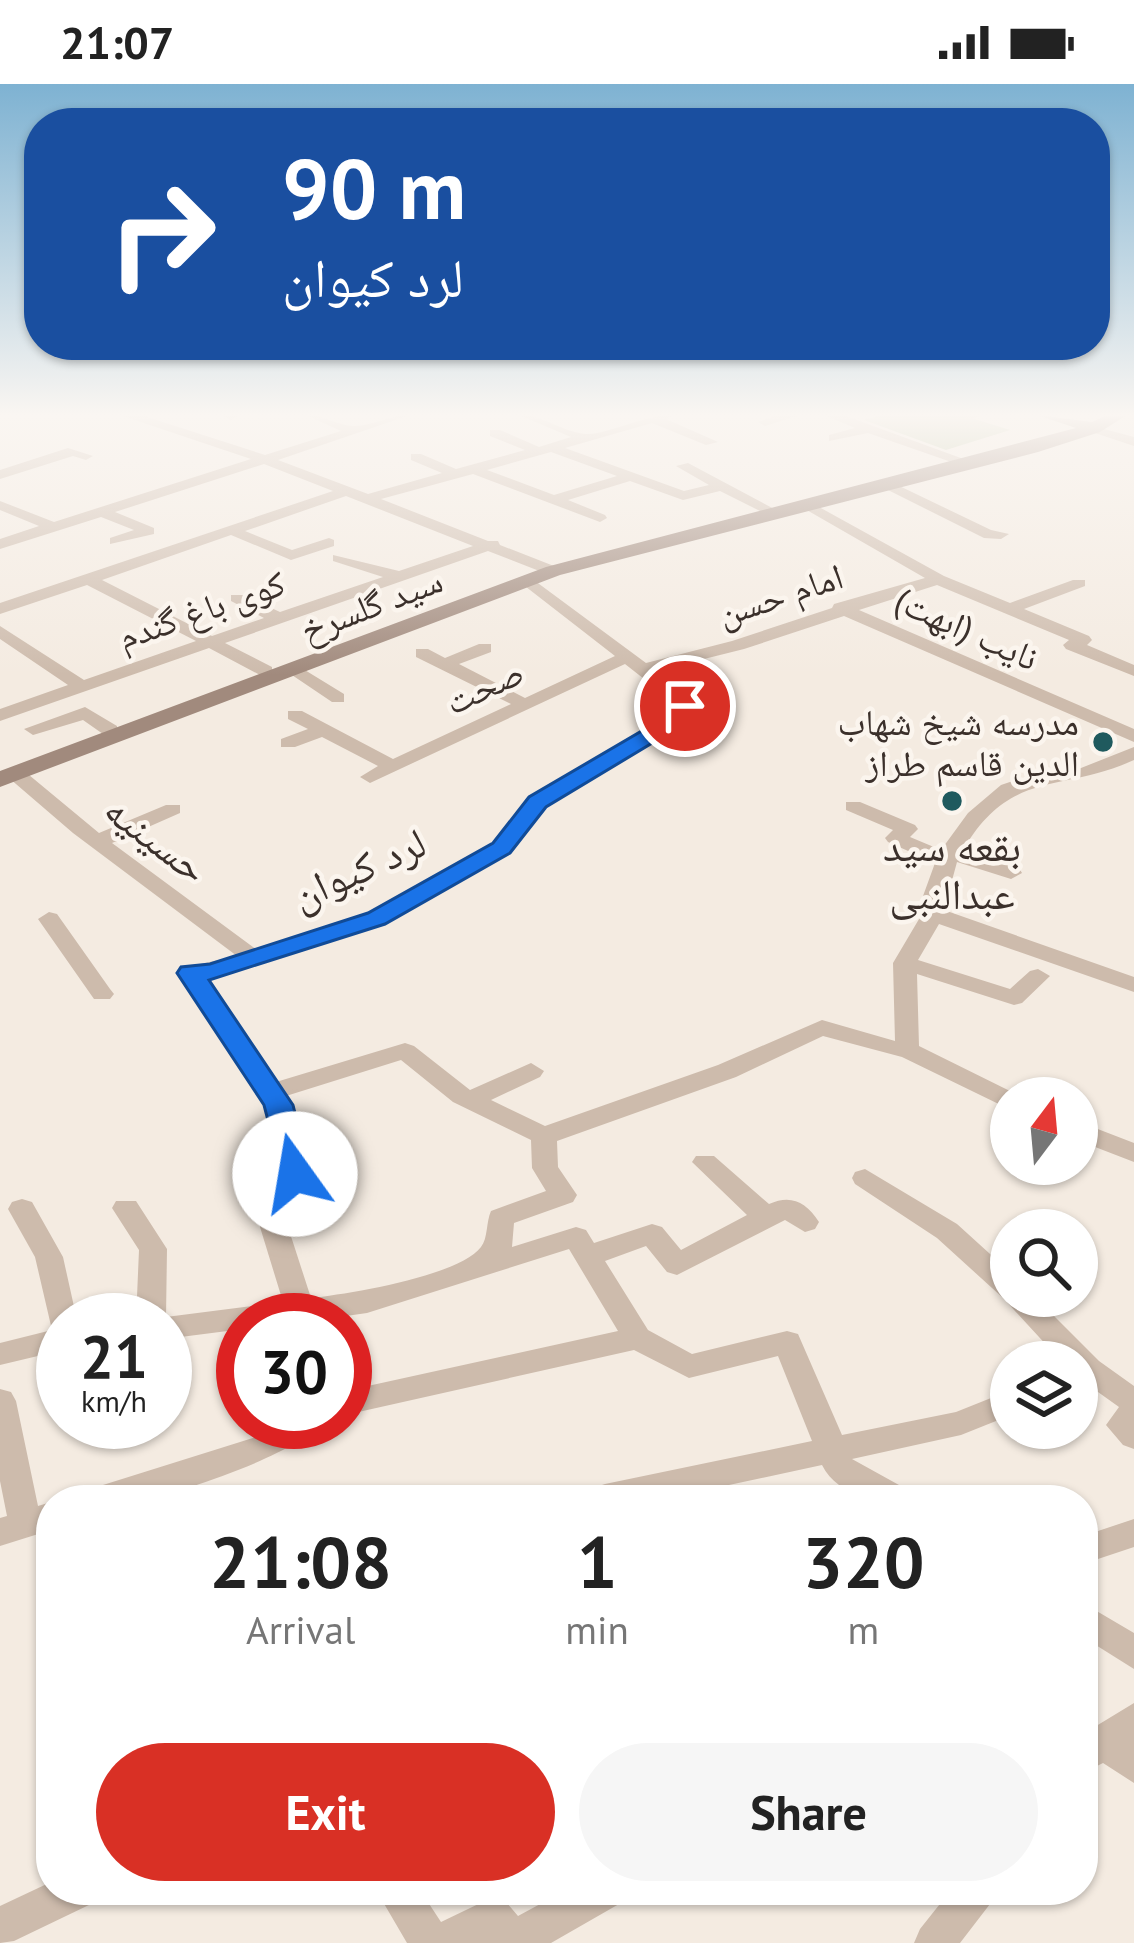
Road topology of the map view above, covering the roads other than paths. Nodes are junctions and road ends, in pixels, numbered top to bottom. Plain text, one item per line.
1 (134, 502) edge
2 (315, 502) edge
3 (367, 502) edge
4 (558, 502) edge
5 (753, 502) edge
6 (801, 502) edge
7 (826, 502) edge
8 (923, 502) edge
9 (0, 505) edge
10 (810, 506) junction
11 (769, 510) junction
12 (18, 512) junction
13 (102, 512) junction
14 (0, 517) edge
15 (600, 518) dead end
16 (54, 527) junction
17 (232, 530) junction
18 (1001, 534) dead end
19 (0, 544) edge
20 (493, 544) junction
21 (136, 563) junction
22 (537, 574) junction
23 (397, 576) junction
24 (938, 578) junction
25 (89, 579) junction
26 (1079, 583) dead end
27 (10, 585) dead end
28 (308, 586) dead end
29 (36, 597) junction
30 (237, 598) dead end
31 (334, 598) junction
32 (840, 608) junction
33 (0, 609) edge
34 (1010, 609) junction
35 (276, 617) junction
36 (0, 631) edge
37 (208, 641) junction
38 (485, 648) dead end
39 (422, 653) dead end
40 (635, 663) junction
41 (444, 664) junction
42 (295, 669) junction
43 (266, 671) junction
44 (1134, 671) edge
45 (81, 686) junction
46 (338, 698) dead end
47 (522, 704) junction
48 (0, 715) edge
49 (295, 715) dead end
50 (33, 729) dead end
51 (110, 730) junction
52 (323, 730) junction
53 (1134, 736) edge
54 (288, 743) dead end
55 (1134, 753) edge
56 (392, 766) junction
57 (5, 771) edge
58 (370, 777) dead end
59 (854, 806) dead end
60 (172, 809) dead end
61 (97, 842) junction
62 (949, 856) junction
63 (1011, 873) dead end
64 (933, 914) junction
65 (49, 920) dead end
66 (254, 958) junction
67 (905, 963) junction
68 (1048, 966) junction
69 (1134, 985) edge
70 (102, 994) dead end
71 (907, 1050) junction
72 (531, 1072) dead end
73 (270, 1092) junction
74 (990, 1092) edge
75 (469, 1100) junction
76 (544, 1136) junction
77 (1098, 1138) edge
78 (1134, 1153) edge
79 (705, 1162) dead end
80 (865, 1178) dead end
81 (126, 1208) dead end
82 (22, 1209) dead end
83 (766, 1217) junction
84 (805, 1222) dead end
85 (588, 1256) junction
86 (474, 1269) junction
87 (990, 1271) edge
88 (57, 1293) edge
89 (152, 1293) edge
90 (295, 1293) edge
91 (372, 1300) edge
92 (1035, 1317) edge
93 (637, 1338) junction
94 (1055, 1341) edge
95 (36, 1345) edge
96 (0, 1354) edge
97 (1098, 1381) edge
98 (372, 1396) edge
99 (0, 1401) edge
100 (1132, 1401) edge
101 (990, 1411) edge
102 (1134, 1436) edge
103 (255, 1449) edge
104 (829, 1452) junction
105 (145, 1485) edge
106 (668, 1485) edge
107 (870, 1485) edge
108 (25, 1524) edge
109 (1134, 1534) edge
110 (1098, 1545) edge
111 (1098, 1628) edge
112 (1134, 1653) edge
113 (1107, 1738) edge
114 (1134, 1765) edge
115 (46, 1905) edge
116 (413, 1905) edge
117 (578, 1905) edge
118 (964, 1905) edge
119 (0, 1927) edge
120 (453, 1940) edge
121 (934, 1943) edge

1 - 13 street
2 - 17 street
3 - 20 street, لرد کیوان
4 - 15 street
5 - 11 street
6 - 11 main road, سید گلسرخ
7 - 10 main road, سید گلسرخ
8 - 18 street
9 - 12 street
10 - 22 main road, سید گلسرخ
10 - 24 street
11 - 22 main road, سید گلسرخ
12 - 14 street
12 - 16 street
13 - 16 street
13 - 21 street
16 - 19 street
17 - 21 street
17 - 23 street
20 - 22 street, لرد کیوان
20 - 23 street, کوی باغ گندم
21 - 25 street
22 - 40 street, لرد کیوان
22 - 42 main road, سید گلسرخ
22 - 43 main road, سید گلسرخ
23 - 31 street, کوی باغ گندم
24 - 32 street, امام حسن
24 - 34 street
25 - 29 street
25 - 37 street
26 - 34 street
27 - 29 street
28 - 31 street
29 - 33 street
30 - 35 street
31 - 35 street, کوی باغ گندم
32 - 40 street, امام حسن
32 - 53 street, نایب (ابهت)
34 - 44 street
35 - 37 street, کوی باغ گندم
36 - 45 street
37 - 43 street
37 - 45 street, کوی باغ گندم
38 - 41 street
39 - 41 street
40 - 47 street, صحت
40 - 66 street, لرد کیوان
41 - 47 street
42 - 46 street
42 - 57 main road, سید گلسرخ
43 - 51 main road, سید گلسرخ
45 - 48 street, کوی باغ گندم
47 - 56 street, صحت
49 - 52 street
50 - 51 street
51 - 57 main road, سید گلسرخ
52 - 54 street
52 - 56 street
55 - 62 street
56 - 58 street, صحت
57 - 61 street, حسینیه
59 - 62 street
60 - 61 street
61 - 66 street, حسینیه
62 - 63 street
62 - 64 street
64 - 67 street
64 - 68 street
65 - 70 street
66 - 73 street, لرد کیوان
67 - 68 street
67 - 71 street
68 - 69 street
71 - 74 street
71 - 76 street
72 - 75 street
73 - 75 street
73 - 90 street, لرد کیوان
75 - 76 street
76 - 86 street
77 - 78 street
79 - 83 street
80 - 87 street
81 - 89 street
82 - 88 street
83 - 84 street
83 - 85 street
85 - 86 street
85 - 93 street
86 - 91 street
92 - 94 street
93 - 98 street
93 - 104 street
95 - 96 street
97 - 100 street
99 - 108 street
100 - 102 street
101 - 104 street
103 - 105 street
104 - 106 street
104 - 107 street
109 - 110 street
111 - 112 street
113 - 114 street
115 - 119 street
116 - 120 street
117 - 120 street
118 - 121 street

